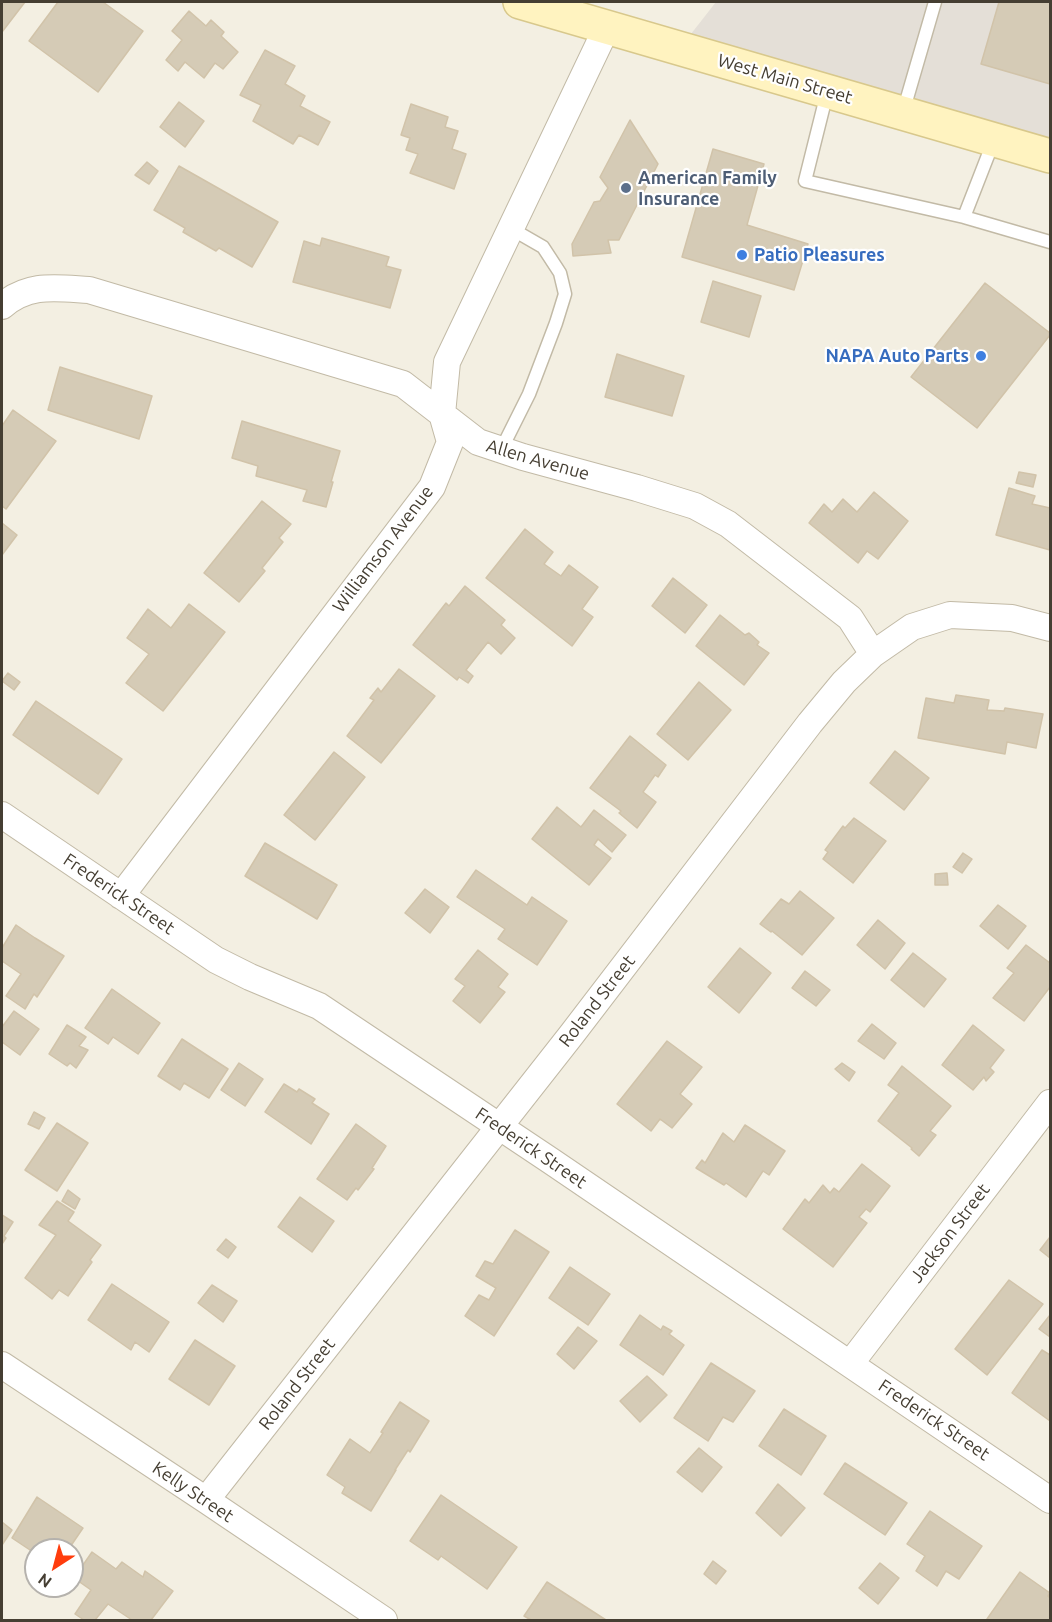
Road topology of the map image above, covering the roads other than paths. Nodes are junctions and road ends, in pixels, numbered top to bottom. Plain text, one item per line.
1 (520, 2) edge
2 (935, 2) edge
3 (607, 27) junction
4 (828, 91) junction
5 (902, 113) junction
6 (994, 140) junction
7 (1050, 156) edge
8 (964, 217) junction
9 (510, 228) junction
10 (1050, 242) edge
11 (2, 306) edge
12 (442, 414) junction
13 (501, 450) junction
14 (1050, 628) edge
15 (873, 654) junction
16 (2, 815) edge
17 (121, 896) junction
18 (1050, 1103) edge
19 (498, 1127) junction
20 (850, 1364) junction
21 (2, 1365) edge
22 (206, 1500) junction
23 (1050, 1500) edge
24 (384, 1620) edge

1 - 3 main road, West Main Street
2 - 5 lane
3 - 4 main road, West Main Street
3 - 9 street, Williamson Avenue
4 - 5 main road, West Main Street
4 - 8 lane
5 - 6 main road, West Main Street
6 - 7 main road, West Main Street
6 - 8 lane
8 - 10 lane
9 - 12 street, Williamson Avenue
9 - 13 lane
11 - 12 street, Allen Avenue
12 - 13 street, Allen Avenue
12 - 17 street, Williamson Avenue
13 - 15 street, Allen Avenue
14 - 15 street, Roland Street
15 - 19 street, Roland Street
16 - 17 street, Frederick Street
17 - 19 street, Frederick Street
18 - 20 street, Jackson Street
19 - 20 street, Frederick Street
19 - 22 street, Roland Street
20 - 23 street, Frederick Street
21 - 22 street, Kelly Street
22 - 24 street, Kelly Street

